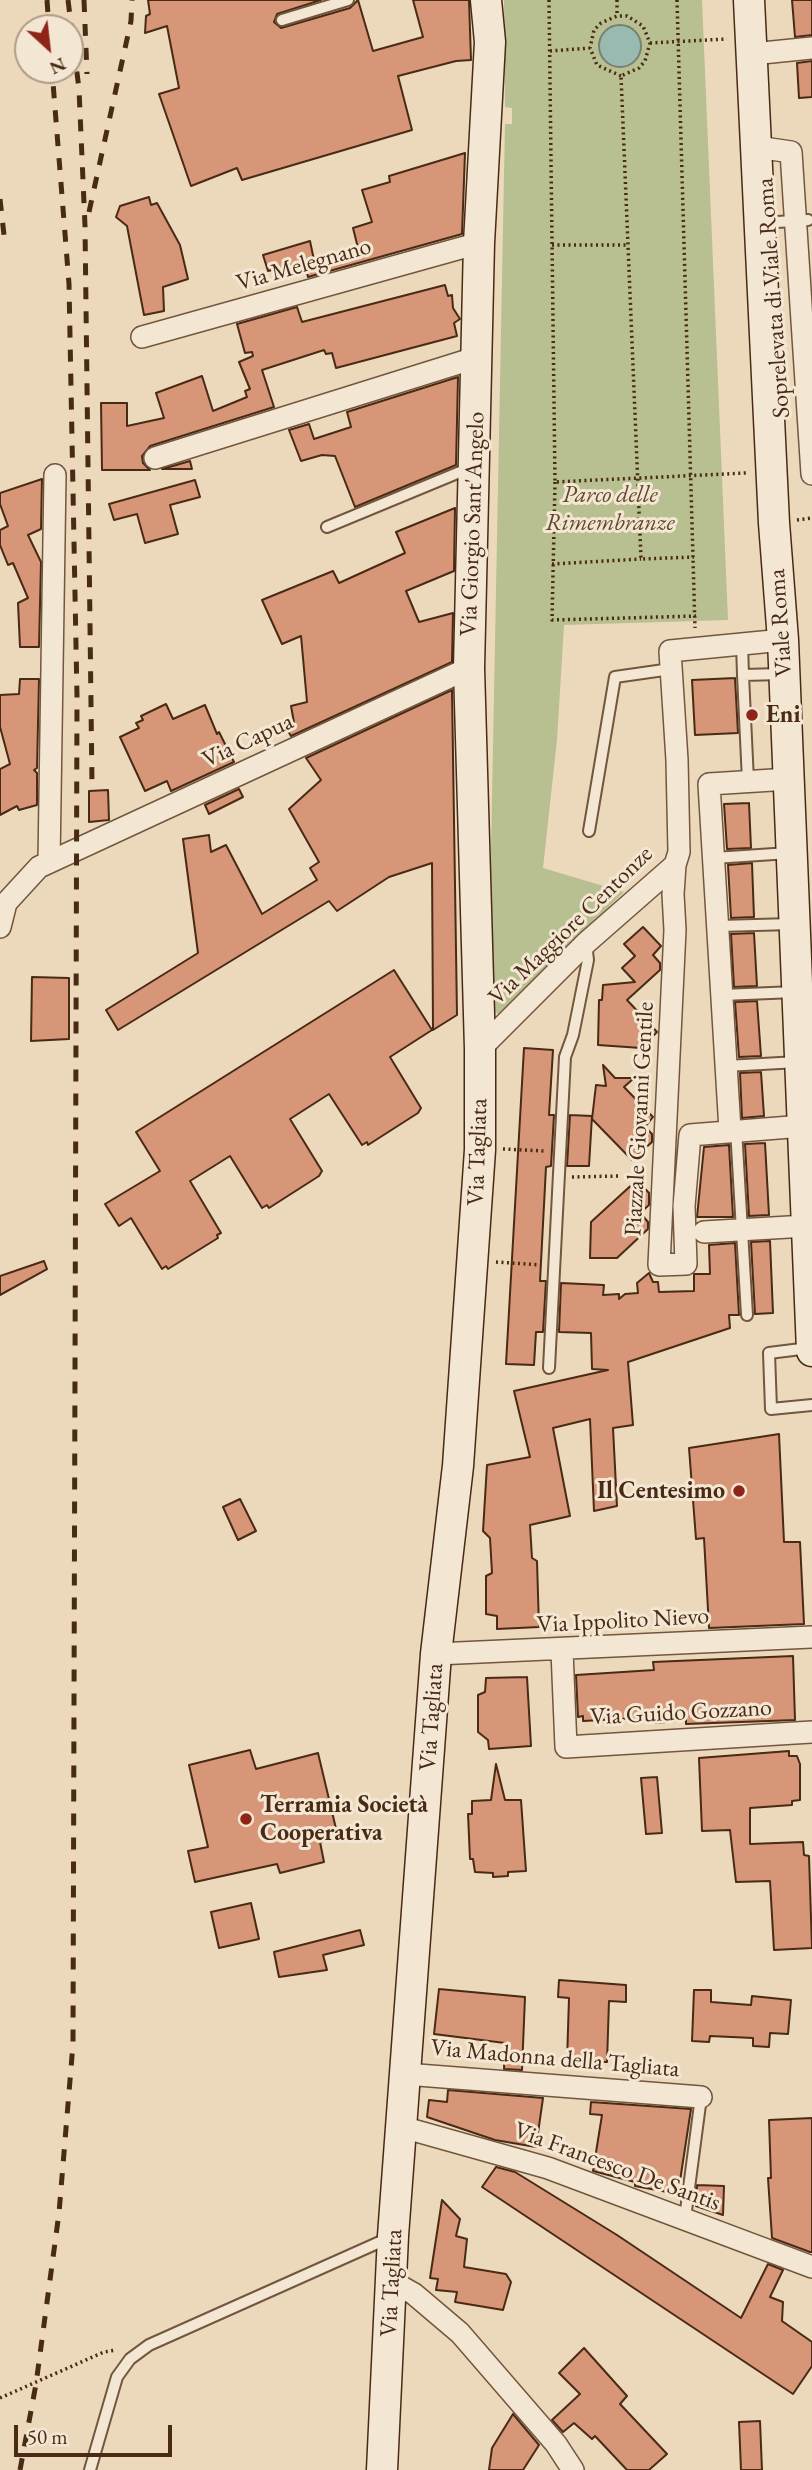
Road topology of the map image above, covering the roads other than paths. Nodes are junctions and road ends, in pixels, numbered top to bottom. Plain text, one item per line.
1 (348, 0) edge
2 (486, 0) edge
3 (749, 0) edge
4 (282, 19) dead end
5 (751, 46) junction
6 (812, 48) edge
7 (757, 147) junction
8 (802, 220) junction
9 (761, 223) junction
10 (480, 243) junction
11 (142, 337) dead end
12 (478, 357) junction
13 (155, 458) dead end
14 (475, 466) junction
15 (812, 474) edge
16 (55, 475) dead end
17 (327, 527) dead end
18 (783, 640) junction
19 (742, 644) junction
20 (469, 668) junction
21 (671, 669) junction
22 (784, 673) junction
23 (743, 675) junction
24 (789, 779) junction
25 (748, 781) junction
26 (589, 831) dead end
27 (792, 853) junction
28 (714, 858) junction
29 (49, 862) junction
30 (676, 865) junction
31 (795, 924) junction
32 (719, 926) junction
33 (0, 927) edge
34 (586, 943) junction
35 (797, 992) junction
36 (722, 995) junction
37 (480, 1049) junction
38 (800, 1062) junction
39 (726, 1066) junction
40 (803, 1126) junction
41 (733, 1129) junction
42 (742, 1230) junction
43 (704, 1232) dead end
44 (808, 1239) edge
45 (747, 1315) dead end
46 (812, 1349) edge
47 (549, 1368) dead end
48 (812, 1405) edge
49 (812, 1637) edge
50 (562, 1651) junction
51 (436, 1654) junction
52 (812, 1732) edge
53 (405, 2074) junction
54 (701, 2097) joint
55 (402, 2127) junction
56 (685, 2218) junction
57 (393, 2236) junction
58 (812, 2267) edge
59 (393, 2282) junction
60 (90, 2470) edge
61 (382, 2470) edge
62 (573, 2470) edge

1 - 4 lane
2 - 10 street, Via Giorgio Sant'Angelo
3 - 5 street, Viale Roma
5 - 6 street
5 - 7 street, Viale Roma
7 - 8 street, Soprelevata di Viale Roma
7 - 9 street, Viale Roma
8 - 9 lane
8 - 15 street, Soprelevata di Viale Roma
9 - 18 street, Viale Roma
10 - 11 street, Via Melegnano
10 - 12 street, Via Giorgio Sant'Angelo
12 - 13 street
12 - 14 street, Via Giorgio Sant'Angelo
14 - 17 lane
14 - 20 street, Via Giorgio Sant'Angelo
16 - 29 street
18 - 19 street
18 - 22 street, Viale Roma
19 - 21 street
19 - 23 lane
20 - 29 street, Via Capua
20 - 37 street, Via Giorgio Sant'Angelo
21 - 26 lane
21 - 30 street, Via Maggiore Centonze
22 - 23 lane
22 - 24 street, Viale Roma
23 - 25 lane
24 - 25 street
24 - 27 street, Viale Roma
25 - 28 street
27 - 28 lane
27 - 31 street, Viale Roma
28 - 32 street
29 - 33 street, Via Capua
30 - 34 street, Via Maggiore Centonze
30 - 41 street, Piazzale Giovanni Gentile
31 - 32 lane
31 - 35 street, Viale Roma
32 - 36 street
34 - 37 street, Via Maggiore Centonze
34 - 47 lane
35 - 36 lane
35 - 38 street, Viale Roma
36 - 39 street
37 - 51 street, Via Tagliata
38 - 39 lane
38 - 40 street, Viale Roma
39 - 41 street
40 - 41 street, Piazzale Giovanni Gentile
40 - 44 street, Viale Roma
41 - 42 lane
42 - 43 street
42 - 44 street
42 - 45 lane
44 - 46 street, Viale Roma
46 - 48 lane
49 - 50 street, Via Ippolito Nievo
50 - 51 street, Via Ippolito Nievo
50 - 52 street, Via Guido Gozzano
51 - 53 street, Via Tagliata
53 - 54 street, Via Madonna della Tagliata
53 - 55 street, Via Tagliata
54 - 56 lane
55 - 56 street, Via Francesco De Santis
55 - 57 street, Via Tagliata
56 - 58 street, Via Francesco De Santis
57 - 59 street, Via Tagliata
57 - 60 lane
59 - 61 street, Via Tagliata
59 - 62 street

